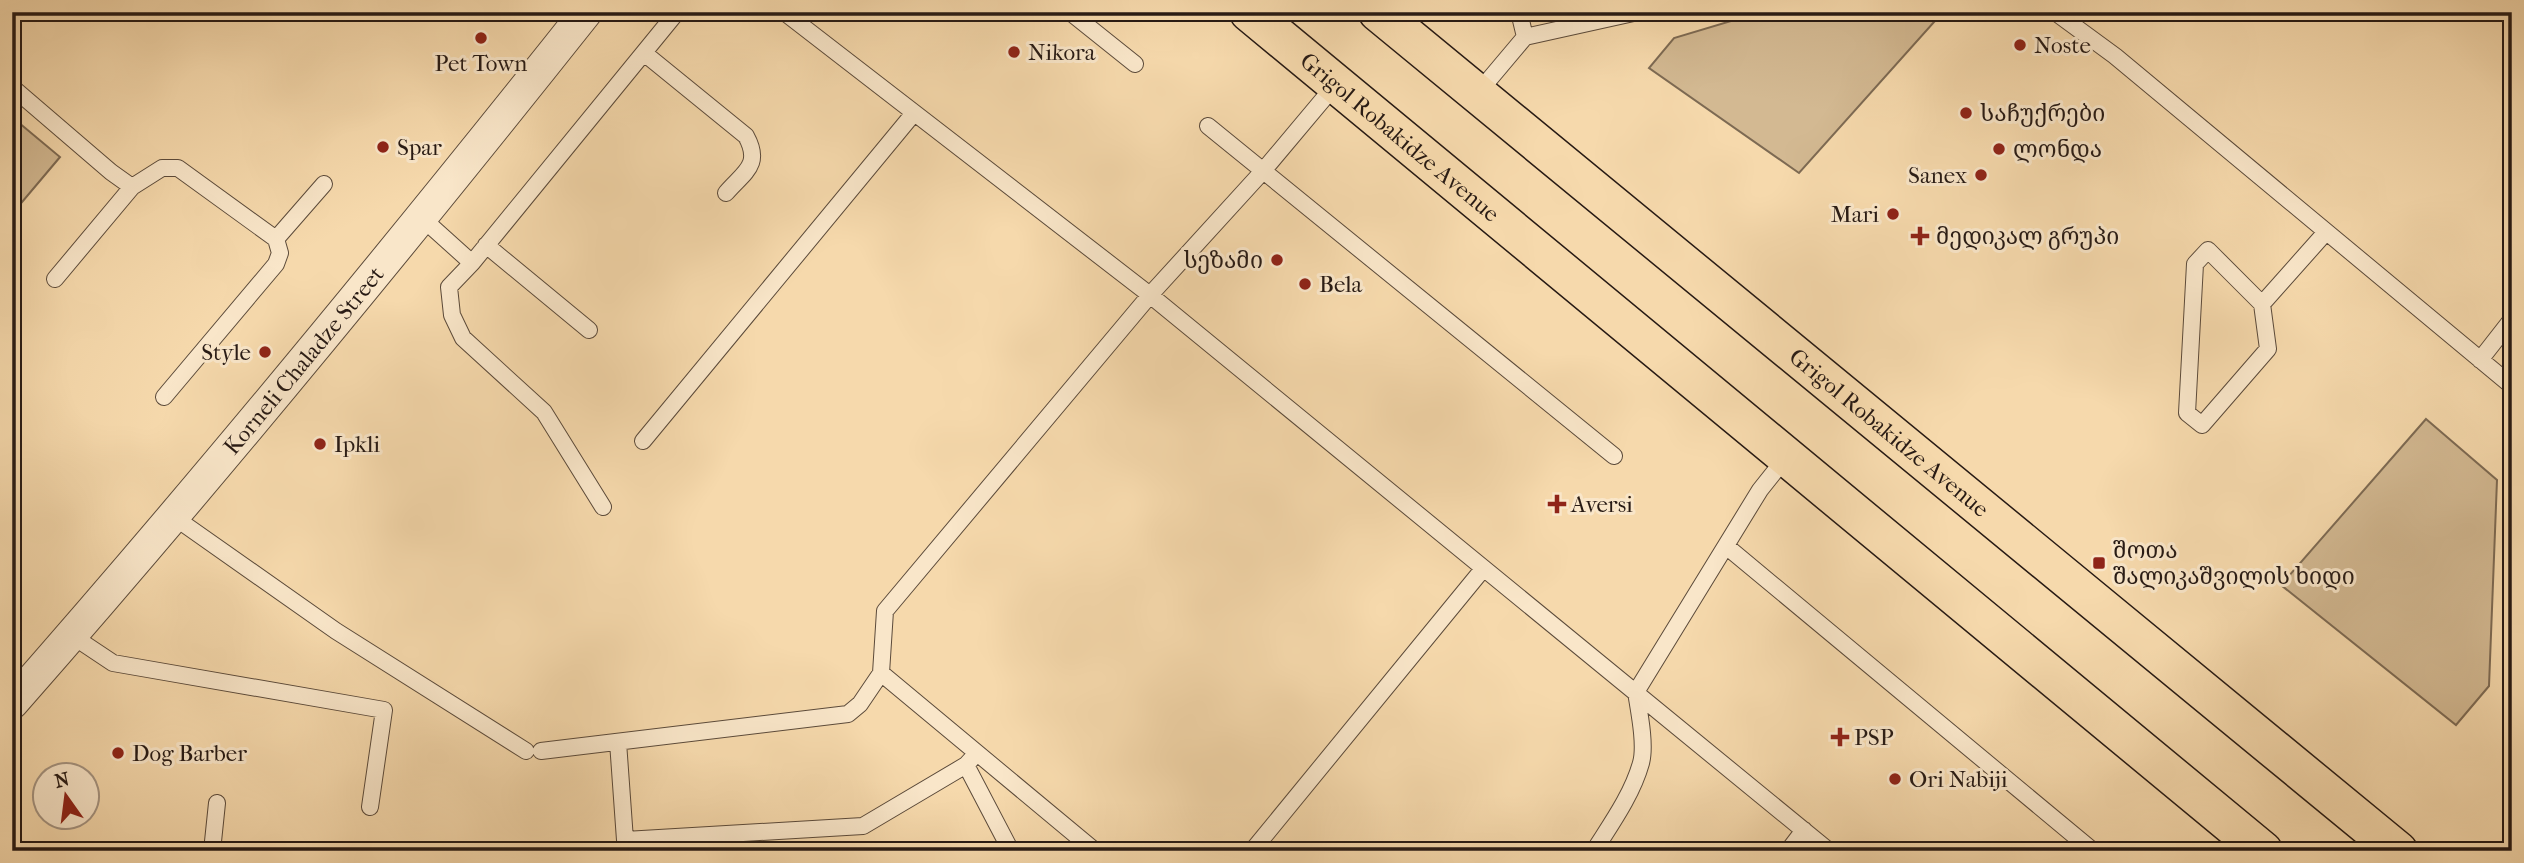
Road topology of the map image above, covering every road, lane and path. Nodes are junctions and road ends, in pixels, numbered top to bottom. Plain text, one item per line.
1 (586, 12) edge
2 (677, 12) edge
3 (784, 12) edge
4 (1070, 12) edge
5 (1249, 12) edge
6 (1378, 12) edge
7 (1519, 12) edge
8 (1637, 12) edge
9 (2055, 12) edge
10 (1525, 37) junction
11 (644, 53) junction
12 (1135, 64) dead end
13 (1336, 84) junction
14 (12, 87) edge
15 (1477, 94) junction
16 (914, 113) junction
17 (1208, 126) dead end
18 (1263, 171) junction
19 (324, 184) dead end
20 (132, 187) junction
21 (726, 192) dead end
22 (422, 218) junction
23 (2326, 232) junction
24 (276, 239) junction
25 (486, 245) junction
26 (472, 262) junction
27 (55, 279) dead end
28 (1150, 295) junction
29 (2262, 304) junction
30 (2512, 319) edge
31 (589, 330) dead end
32 (2480, 360) junction
33 (2512, 386) edge
34 (164, 397) dead end
35 (643, 441) dead end
36 (1614, 456) dead end
37 (1787, 456) junction
38 (603, 507) dead end
39 (174, 517) junction
40 (1726, 546) junction
41 (1483, 569) junction
42 (71, 635) junction
43 (881, 673) junction
44 (1636, 692) junction
45 (12, 703) edge
46 (618, 742) junction
47 (977, 753) junction
48 (966, 765) junction
49 (217, 803) dead end
50 (370, 807) dead end
51 (1804, 830) junction
52 (212, 851) edge
53 (1011, 851) edge
54 (1094, 851) edge
55 (1252, 851) edge
56 (1594, 851) edge
57 (1787, 851) edge
58 (1829, 851) edge
59 (2093, 851) edge
60 (2263, 851) edge
61 (2398, 851) edge

1 - 22 street, Korneli Chaladze Street
2 - 11 lane
3 - 16 lane
4 - 12 lane
5 - 13 main road, Grigol Robakidze Avenue
6 - 15 main road, Grigol Robakidze Avenue
7 - 10 lane
8 - 10 lane
9 - 23 lane
10 - 15 lane
11 - 21 lane
11 - 25 lane
13 - 18 lane
13 - 37 main road, Grigol Robakidze Avenue
14 - 20 lane
15 - 61 main road, Grigol Robakidze Avenue
16 - 28 lane
16 - 35 lane
17 - 18 lane
18 - 28 lane
18 - 36 lane
19 - 24 lane
20 - 24 lane
20 - 27 lane
22 - 26 lane
22 - 39 street, Korneli Chaladze Street
23 - 29 lane
23 - 32 lane
24 - 34 lane
25 - 26 lane
25 - 31 lane
26 - 38 lane
28 - 41 lane
28 - 43 lane
29 - 29 lane
30 - 32 lane
32 - 33 lane
37 - 40 lane
37 - 60 main road, Grigol Robakidze Avenue
39 - 42 street, Korneli Chaladze Street
39 - 46 lane
40 - 44 lane
40 - 59 lane
41 - 44 lane
41 - 55 lane
42 - 45 street, Korneli Chaladze Street
42 - 50 lane
43 - 46 lane
43 - 47 lane
44 - 51 lane
44 - 56 lane
46 - 48 lane
47 - 48 lane
47 - 54 lane
48 - 53 lane
49 - 52 lane
51 - 57 lane
51 - 58 lane

